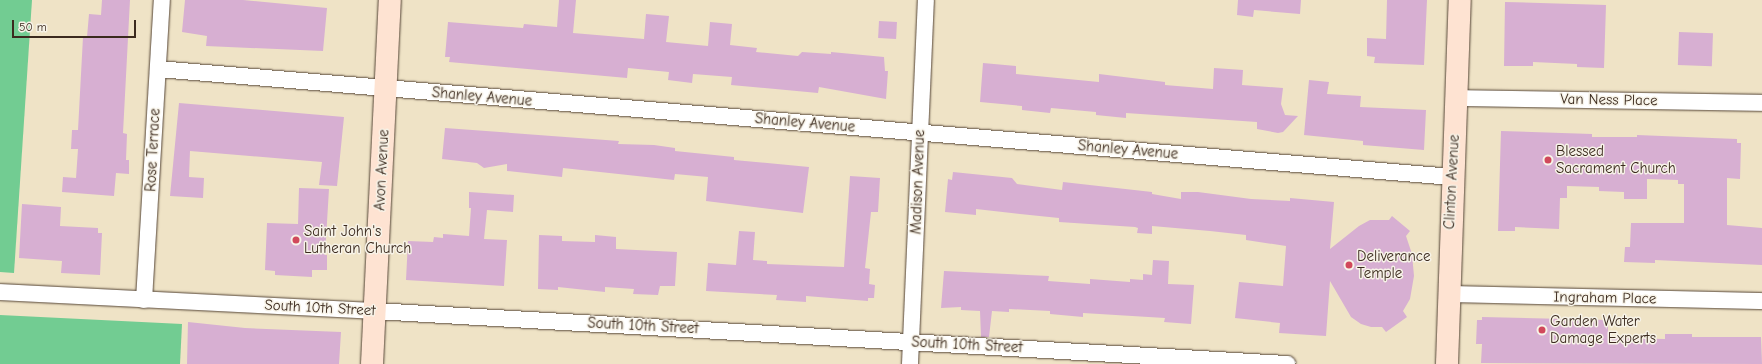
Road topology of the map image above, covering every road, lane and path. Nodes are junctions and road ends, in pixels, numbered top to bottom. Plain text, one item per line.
1 (162, 0) edge
2 (390, 0) edge
3 (926, 0) edge
4 (1460, 0) edge
5 (158, 69) junction
6 (385, 90) junction
7 (1456, 98) junction
8 (1762, 103) edge
9 (920, 132) junction
10 (1452, 177) junction
11 (0, 292) edge
12 (1447, 294) junction
13 (144, 300) junction
14 (1762, 301) edge
15 (375, 311) junction
16 (911, 342) junction
17 (372, 364) edge
18 (910, 364) edge
19 (1287, 364) edge
20 (1447, 364) edge

1 - 5 street, Rose Terrace
2 - 6 main road, Avon Avenue
3 - 9 street, Madison Avenue
4 - 7 main road, Clinton Avenue
5 - 6 street, Shanley Avenue
5 - 13 street, Rose Terrace
6 - 9 street, Shanley Avenue
6 - 15 main road, Avon Avenue
7 - 8 street, Van Ness Place
7 - 10 main road, Clinton Avenue
9 - 10 street, Shanley Avenue
9 - 16 street, Madison Avenue
10 - 12 main road, Clinton Avenue
11 - 13 street, South 10th Street
12 - 14 street, Ingraham Place
12 - 20 main road, Clinton Avenue
13 - 15 street, South 10th Street
15 - 16 street, South 10th Street
15 - 17 main road, Avon Avenue
16 - 18 street, Madison Avenue
16 - 19 street, South 10th Street

